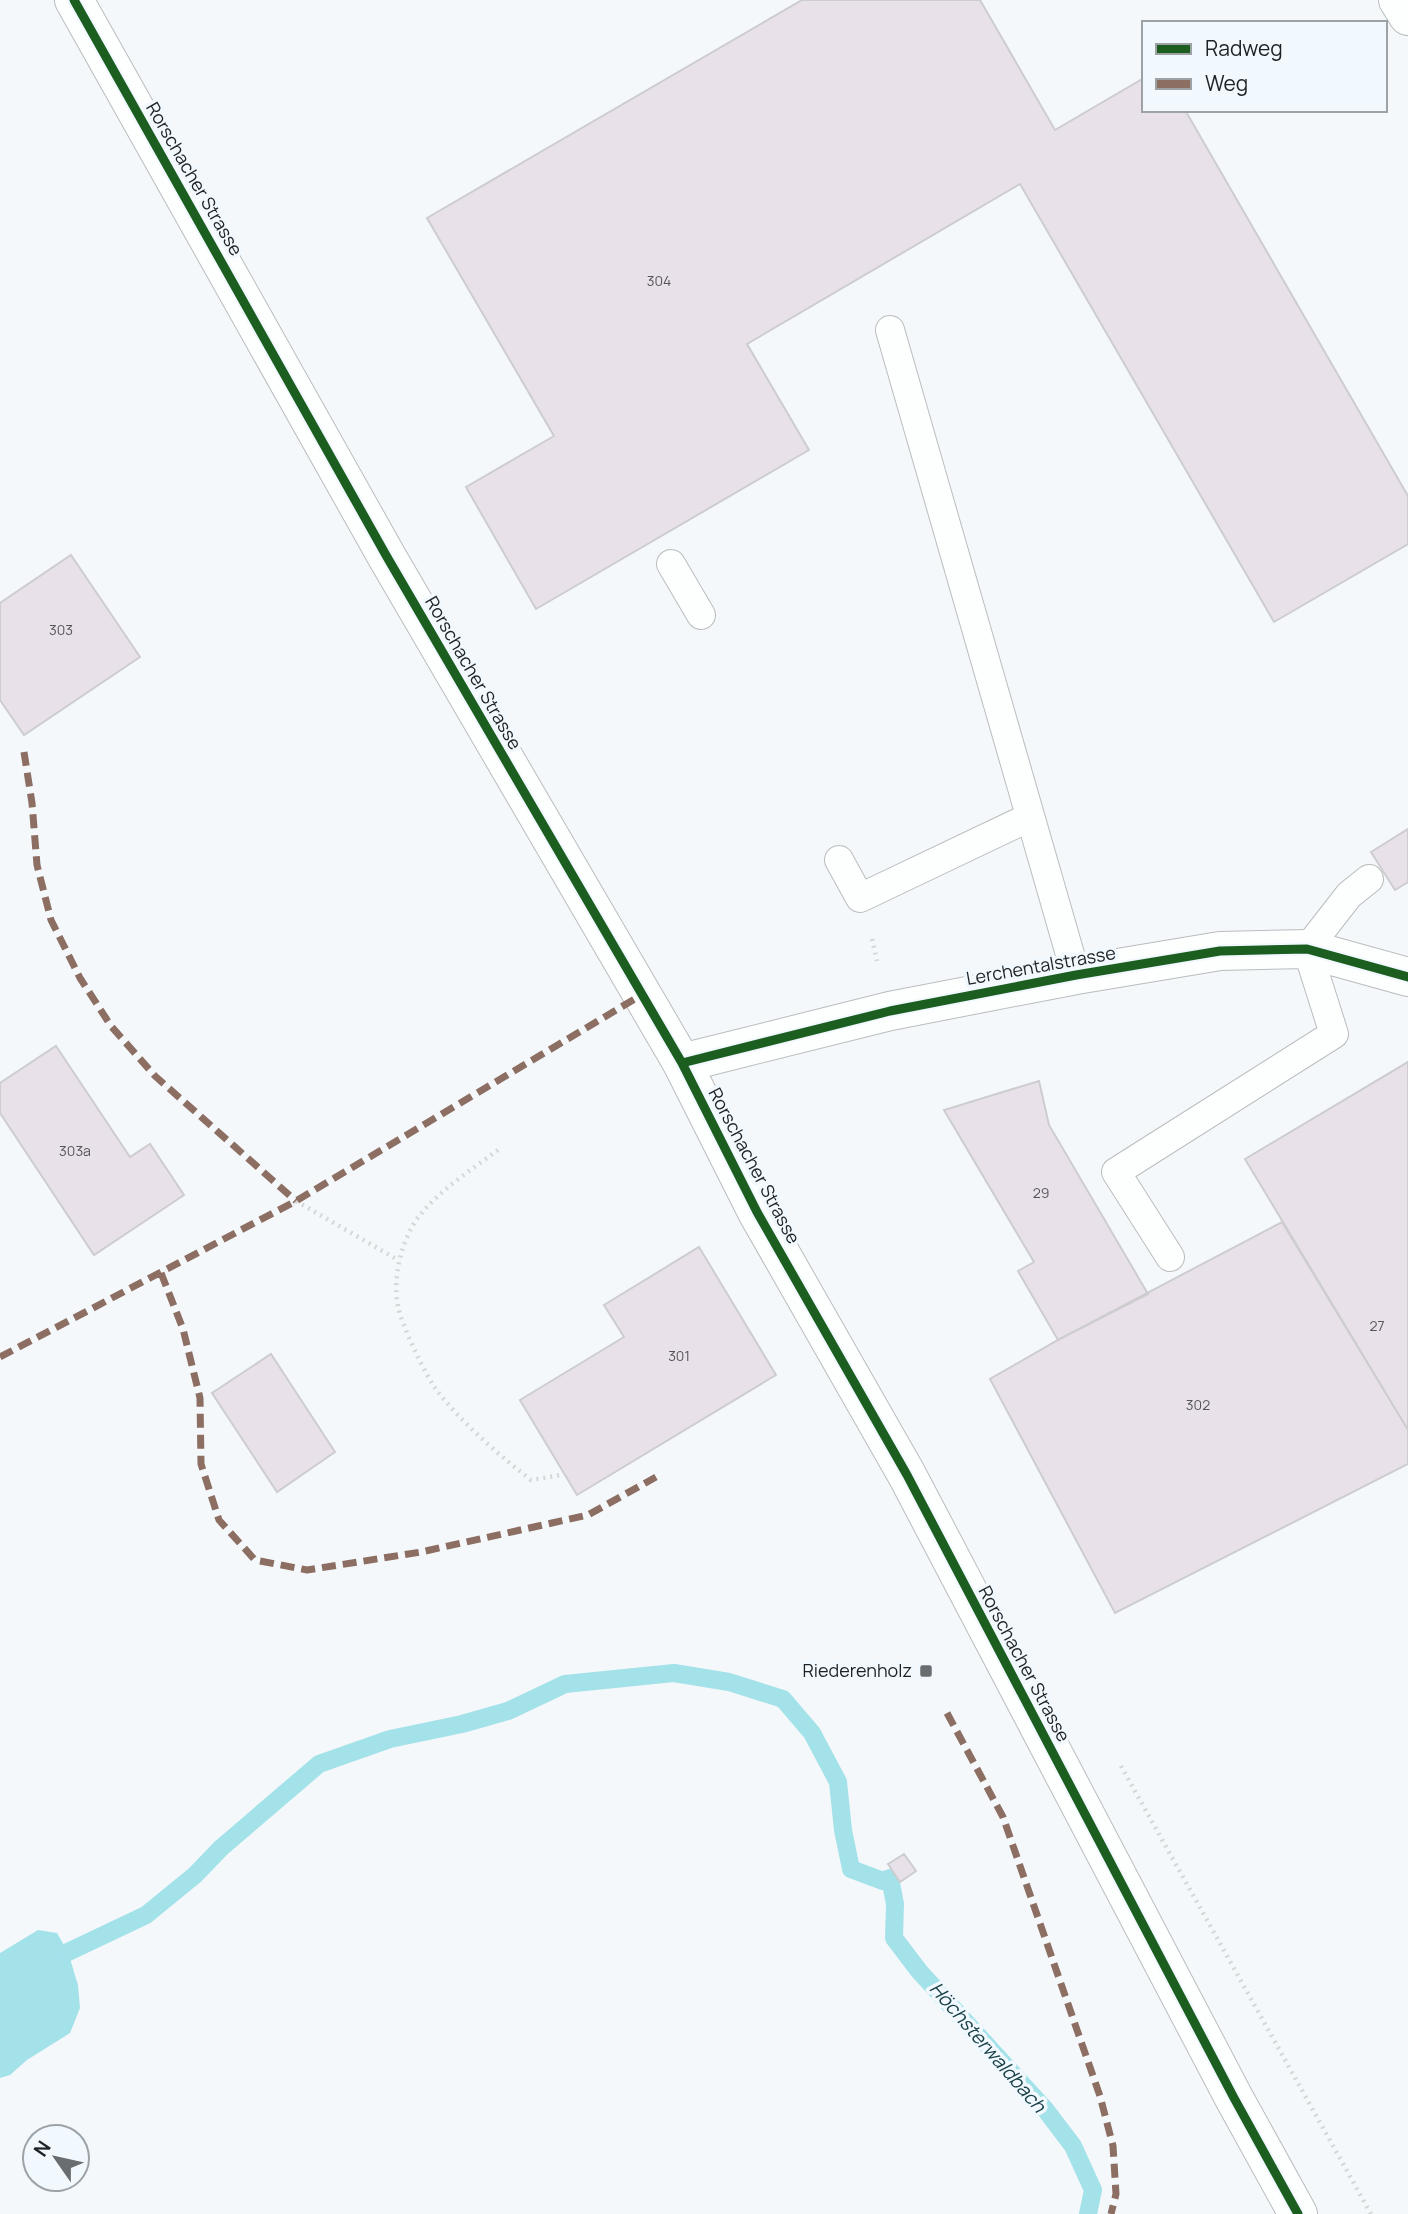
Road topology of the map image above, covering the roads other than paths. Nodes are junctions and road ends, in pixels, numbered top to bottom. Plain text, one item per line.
1 (74, 0) edge
2 (1398, 0) edge
3 (1408, 16) edge
4 (890, 330) dead end
5 (671, 564) dead end
6 (701, 615) dead end
7 (1030, 817) junction
8 (839, 860) dead end
9 (1369, 879) dead end
10 (1307, 949) junction
11 (1076, 975) junction
12 (1408, 977) edge
13 (682, 1063) junction
14 (1170, 1257) dead end
15 (1298, 2214) edge

1 - 13 main road, Rorschacher Strasse
2 - 3 main road
4 - 7 lane
5 - 6 lane
7 - 8 lane
7 - 11 lane
9 - 10 lane
10 - 11 main road, Lerchentalstrasse
10 - 12 main road, Lerchentalstrasse
10 - 14 lane
11 - 13 main road, Lerchentalstrasse
13 - 15 main road, Rorschacher Strasse

